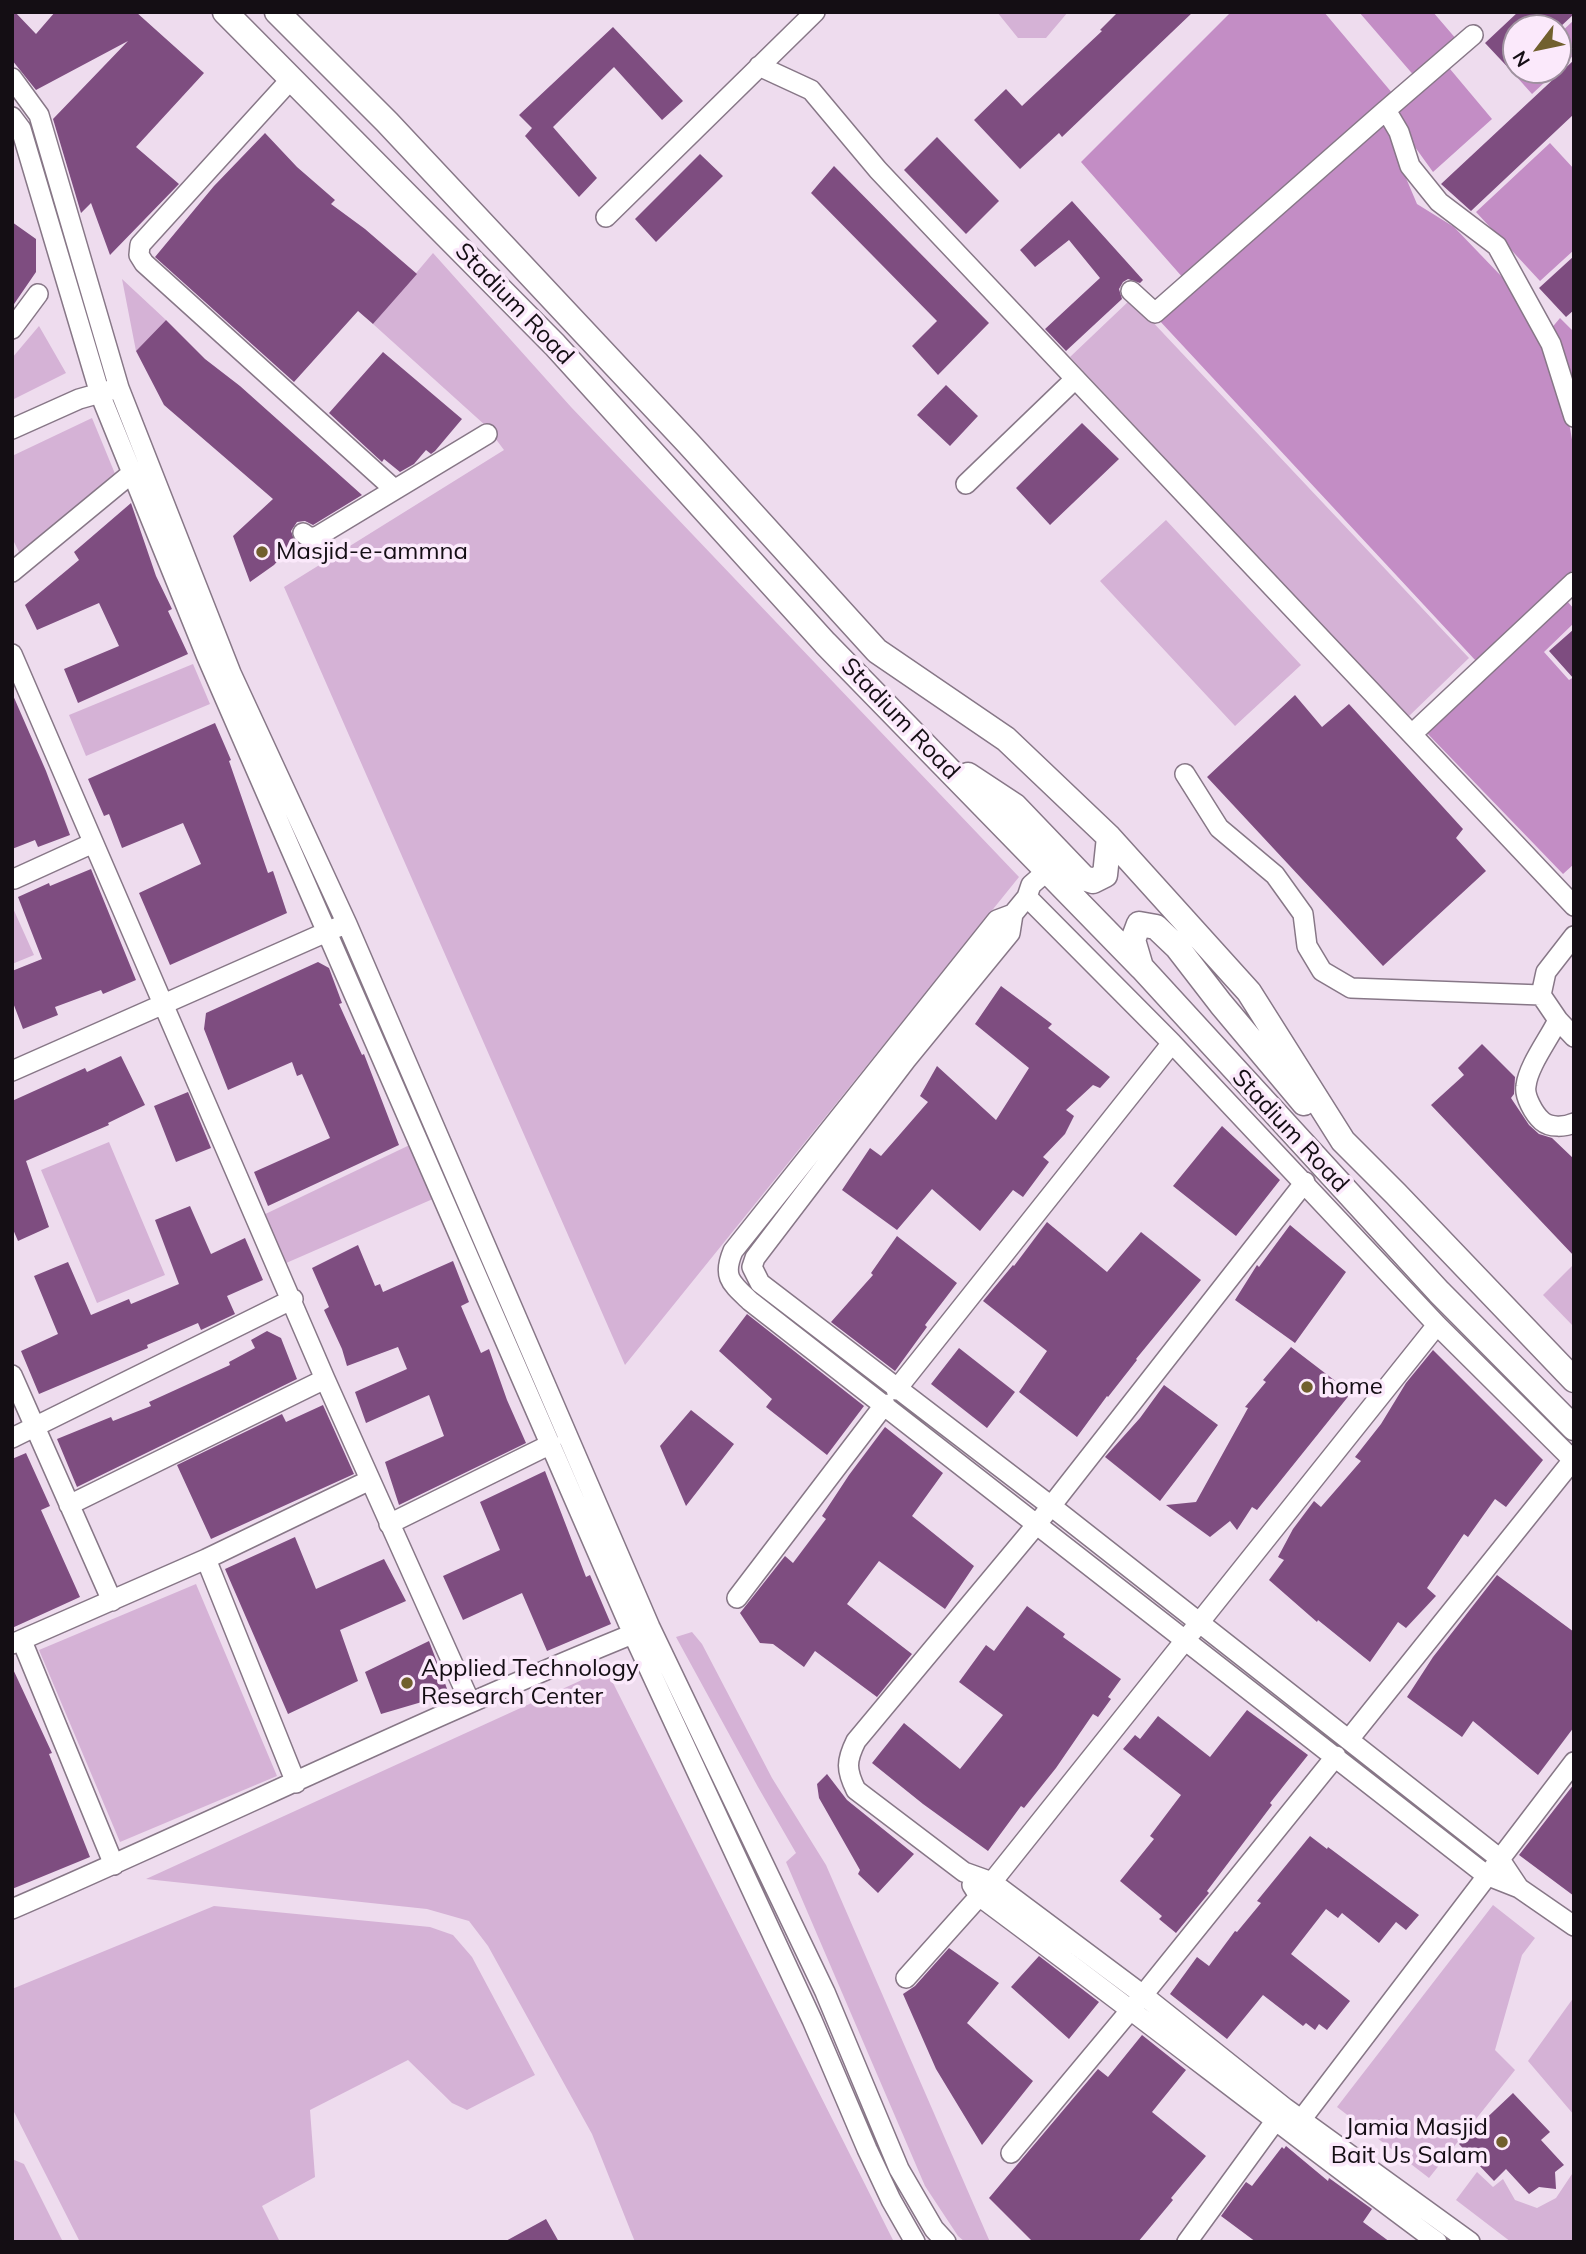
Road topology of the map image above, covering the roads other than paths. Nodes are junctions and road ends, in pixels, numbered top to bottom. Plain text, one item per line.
1 (225, 12) edge
2 (277, 12) edge
3 (815, 12) edge
4 (1473, 35) dead end
5 (759, 66) junction
6 (12, 78) edge
7 (292, 78) junction
8 (1386, 110) junction
9 (12, 117) edge
10 (606, 217) dead end
11 (1131, 291) dead end
12 (38, 294) dead end
13 (12, 329) edge
14 (1074, 380) junction
15 (119, 388) junction
16 (100, 394) junction
17 (1574, 416) edge
18 (12, 429) edge
19 (487, 434) dead end
20 (132, 473) junction
21 (966, 484) dead end
22 (394, 489) junction
23 (303, 533) dead end
24 (12, 572) edge
25 (1573, 585) edge
26 (12, 654) edge
27 (224, 676) junction
28 (20, 692) edge
29 (1412, 734) junction
30 (933, 752) junction
31 (1185, 774) dead end
32 (1109, 837) junction
33 (93, 843) junction
34 (1047, 871) junction
35 (14, 879) dead end
36 (1027, 897) junction
37 (1574, 906) edge
38 (347, 924) junction
39 (327, 932) junction
40 (1574, 936) edge
41 (1142, 968) junction
42 (1541, 995) junction
43 (163, 1005) junction
44 (1558, 1020) junction
45 (1574, 1037) edge
46 (1172, 1043) junction
47 (12, 1071) edge
48 (1574, 1123) edge
49 (1343, 1141) junction
50 (1304, 1182) junction
51 (293, 1299) junction
52 (1437, 1325) junction
53 (12, 1375) edge
54 (325, 1378) junction
55 (1574, 1380) edge
56 (891, 1397) junction
57 (35, 1428) junction
58 (1574, 1428) edge
59 (12, 1438) edge
60 (551, 1444) junction
61 (1573, 1460) edge
62 (370, 1480) junction
63 (69, 1505) junction
64 (1051, 1506) junction
65 (389, 1524) junction
66 (1037, 1524) junction
67 (206, 1559) junction
68 (737, 1598) dead end
69 (112, 1601) junction
70 (1200, 1625) junction
71 (641, 1631) junction
72 (1187, 1640) junction
73 (17, 1642) edge
74 (470, 1702) junction
75 (1350, 1738) junction
76 (1336, 1756) junction
77 (1574, 1762) edge
78 (296, 1783) junction
79 (1499, 1857) junction
80 (114, 1865) junction
81 (1486, 1875) junction
82 (1519, 1888) junction
83 (986, 1889) junction
84 (12, 1909) edge
85 (1574, 1926) edge
86 (906, 1978) dead end
87 (1137, 2002) junction
88 (1280, 2114) junction
89 (1301, 2120) junction
90 (1011, 2153) dead end
91 (1442, 2237) edge
92 (915, 2242) edge
93 (946, 2242) edge
94 (1187, 2242) edge
95 (1470, 2242) edge

1 - 7 main road, Stadium Road
2 - 32 main road, Stadium Road
3 - 5 street
4 - 8 street
5 - 10 street
5 - 14 street
6 - 15 street
7 - 22 street
7 - 30 main road, Stadium Road
8 - 11 street
8 - 17 street
9 - 16 street
12 - 13 street
14 - 21 street
14 - 29 street
15 - 16 street
15 - 27 street
16 - 18 street
16 - 20 street
19 - 22 street
20 - 24 street
20 - 27 street
22 - 23 street
25 - 29 street
26 - 28 street
27 - 38 street
27 - 39 street
28 - 33 street
29 - 37 street
30 - 32 main road
30 - 34 main road, Stadium Road
31 - 42 street
32 - 49 main road, Stadium Road
33 - 35 street
33 - 43 street
34 - 36 street
34 - 41 main road, Stadium Road
36 - 46 street
36 - 56 street
38 - 39 street
38 - 71 street
39 - 43 street
39 - 60 street
40 - 42 street
41 - 49 main road
41 - 58 main road, Stadium Road
42 - 44 street
43 - 47 street
43 - 51 street
44 - 45 street
44 - 48 street
46 - 50 street
46 - 56 street
49 - 55 main road, Stadium Road
50 - 52 street
50 - 64 street
51 - 54 street
51 - 57 street
52 - 61 street
52 - 70 street
53 - 57 street
54 - 62 street
54 - 63 street
56 - 64 street
56 - 66 street
56 - 68 street
57 - 59 street
57 - 63 street
60 - 65 street
60 - 71 street
61 - 75 street
62 - 65 street
62 - 67 street
63 - 69 street
64 - 66 street
64 - 70 street
65 - 74 street
66 - 72 street
66 - 83 street
67 - 69 street
67 - 78 street
69 - 73 street
70 - 72 street
70 - 75 street
71 - 74 street
71 - 92 street
71 - 93 street
72 - 76 street
72 - 83 street
73 - 80 street
74 - 78 street
75 - 79 street
76 - 81 street
76 - 87 street
77 - 79 street
78 - 80 street
79 - 81 street
79 - 82 street
80 - 84 street
81 - 82 street
81 - 89 street
82 - 85 street
83 - 86 street
83 - 87 street
87 - 88 street
87 - 90 street
88 - 89 street
88 - 91 street
88 - 94 street
89 - 91 street
91 - 95 street

